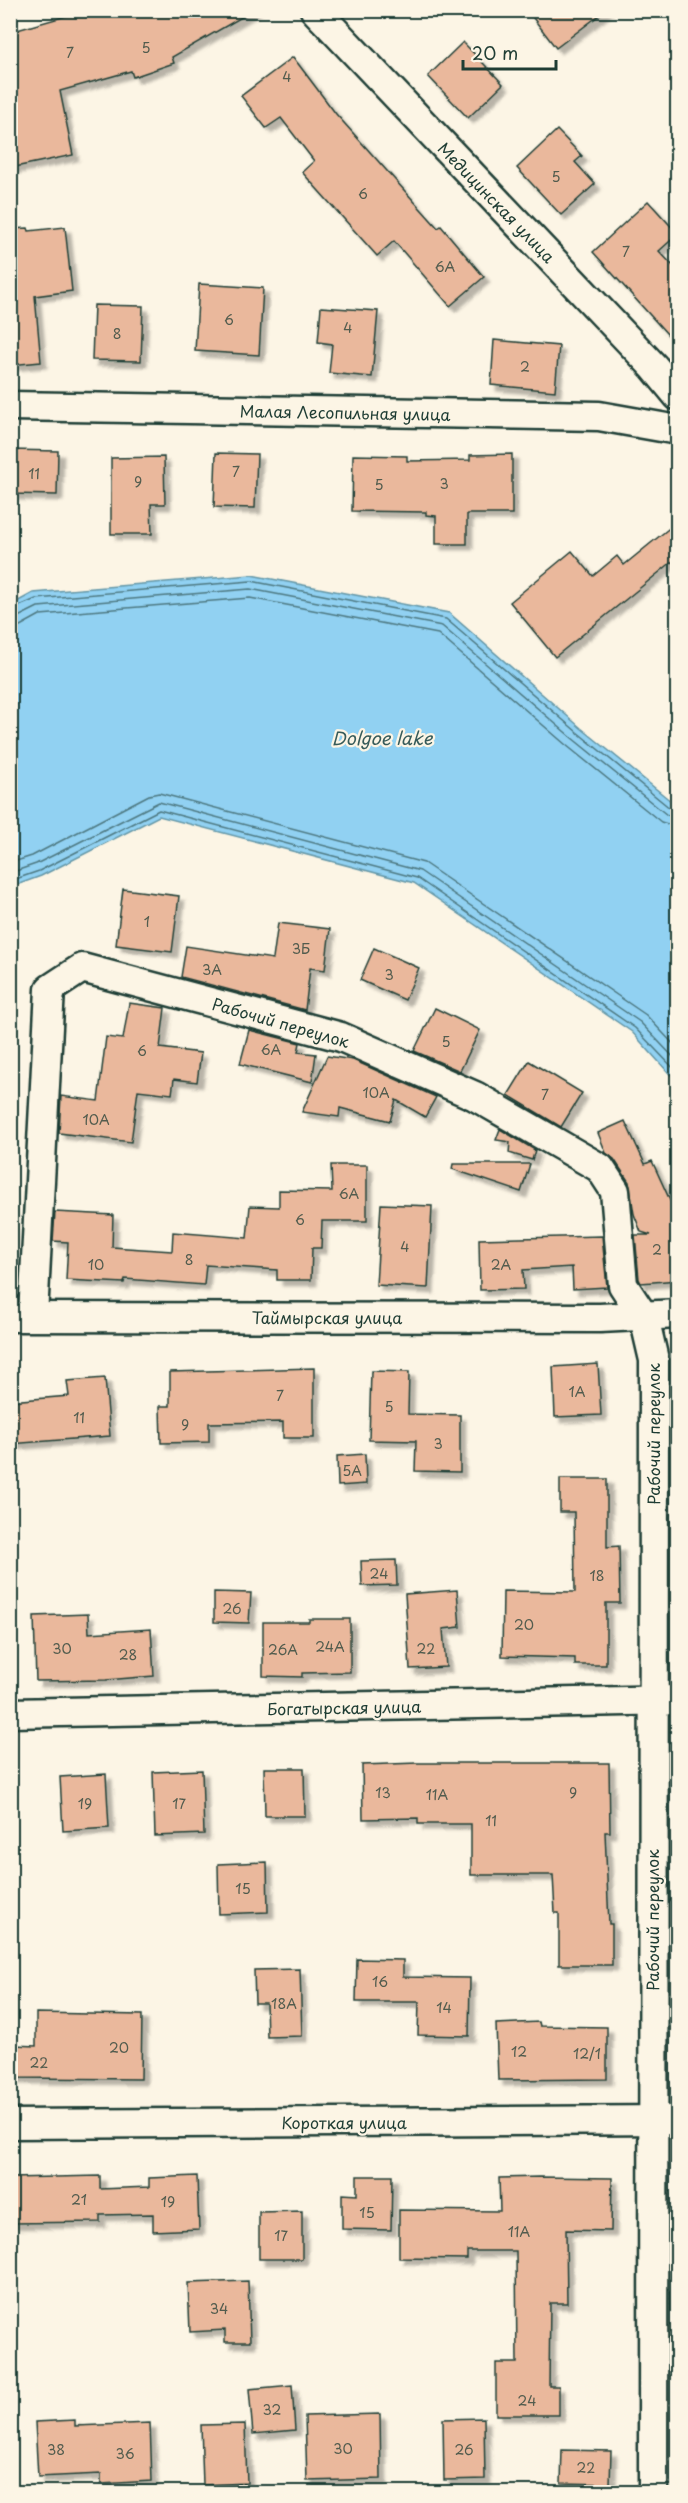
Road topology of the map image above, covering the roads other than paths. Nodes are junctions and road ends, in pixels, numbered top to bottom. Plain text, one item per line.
1 (315, 10) edge
2 (678, 396) edge
3 (10, 406) edge
4 (678, 430) edge
5 (678, 1314) edge
6 (22, 1317) edge
7 (644, 1317) junction
8 (665, 1701) edge
9 (10, 1713) edge
10 (665, 2120) edge
11 (10, 2124) edge
12 (654, 2493) edge

1 - 2 street, Медицинская улица
3 - 4 street, Малая Лесопильная улица
5 - 7 street, Таймырская улица
6 - 7 street, Таймырская улица
6 - 7 street, Рабочий переулок
7 - 8 street, Рабочий переулок
8 - 9 street, Богатырская улица
8 - 10 street, Рабочий переулок
10 - 11 street, Короткая улица
10 - 12 street, Рабочий переулок

